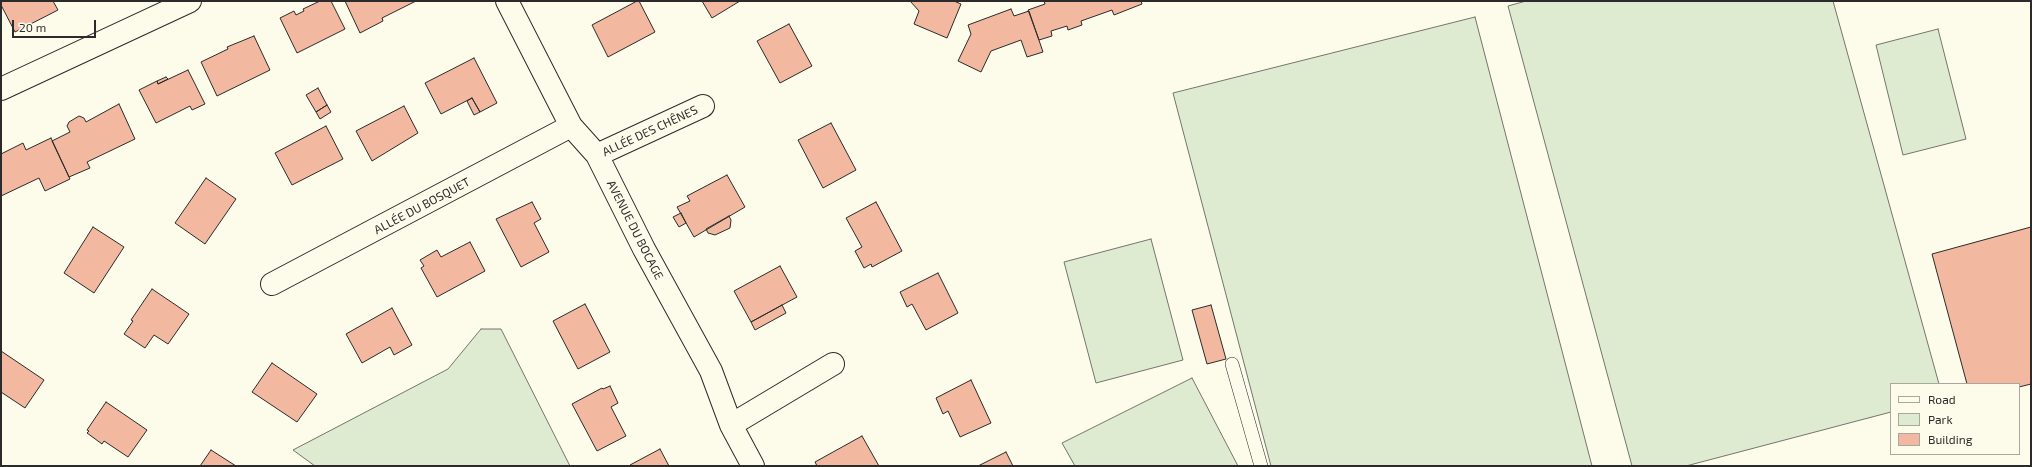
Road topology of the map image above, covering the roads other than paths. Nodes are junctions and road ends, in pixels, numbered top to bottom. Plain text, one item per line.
1 (507, 1) edge
2 (187, 2) edge
3 (1, 89) edge
4 (703, 106) dead end
5 (571, 126) junction
6 (597, 155) junction
7 (272, 284) dead end
8 (833, 364) dead end
9 (1232, 364) dead end
10 (731, 425) junction
11 (752, 466) edge
12 (1261, 466) edge

1 - 5 street, AVENUE DU BOCAGE
2 - 3 street
4 - 6 street, ALLÉE DES CHÊNES
5 - 6 street, AVENUE DU BOCAGE
5 - 7 street, ALLÉE DU BOSQUET
6 - 10 street, AVENUE DU BOCAGE
8 - 10 street
9 - 12 lane
10 - 11 street, AVENUE DU BOCAGE

